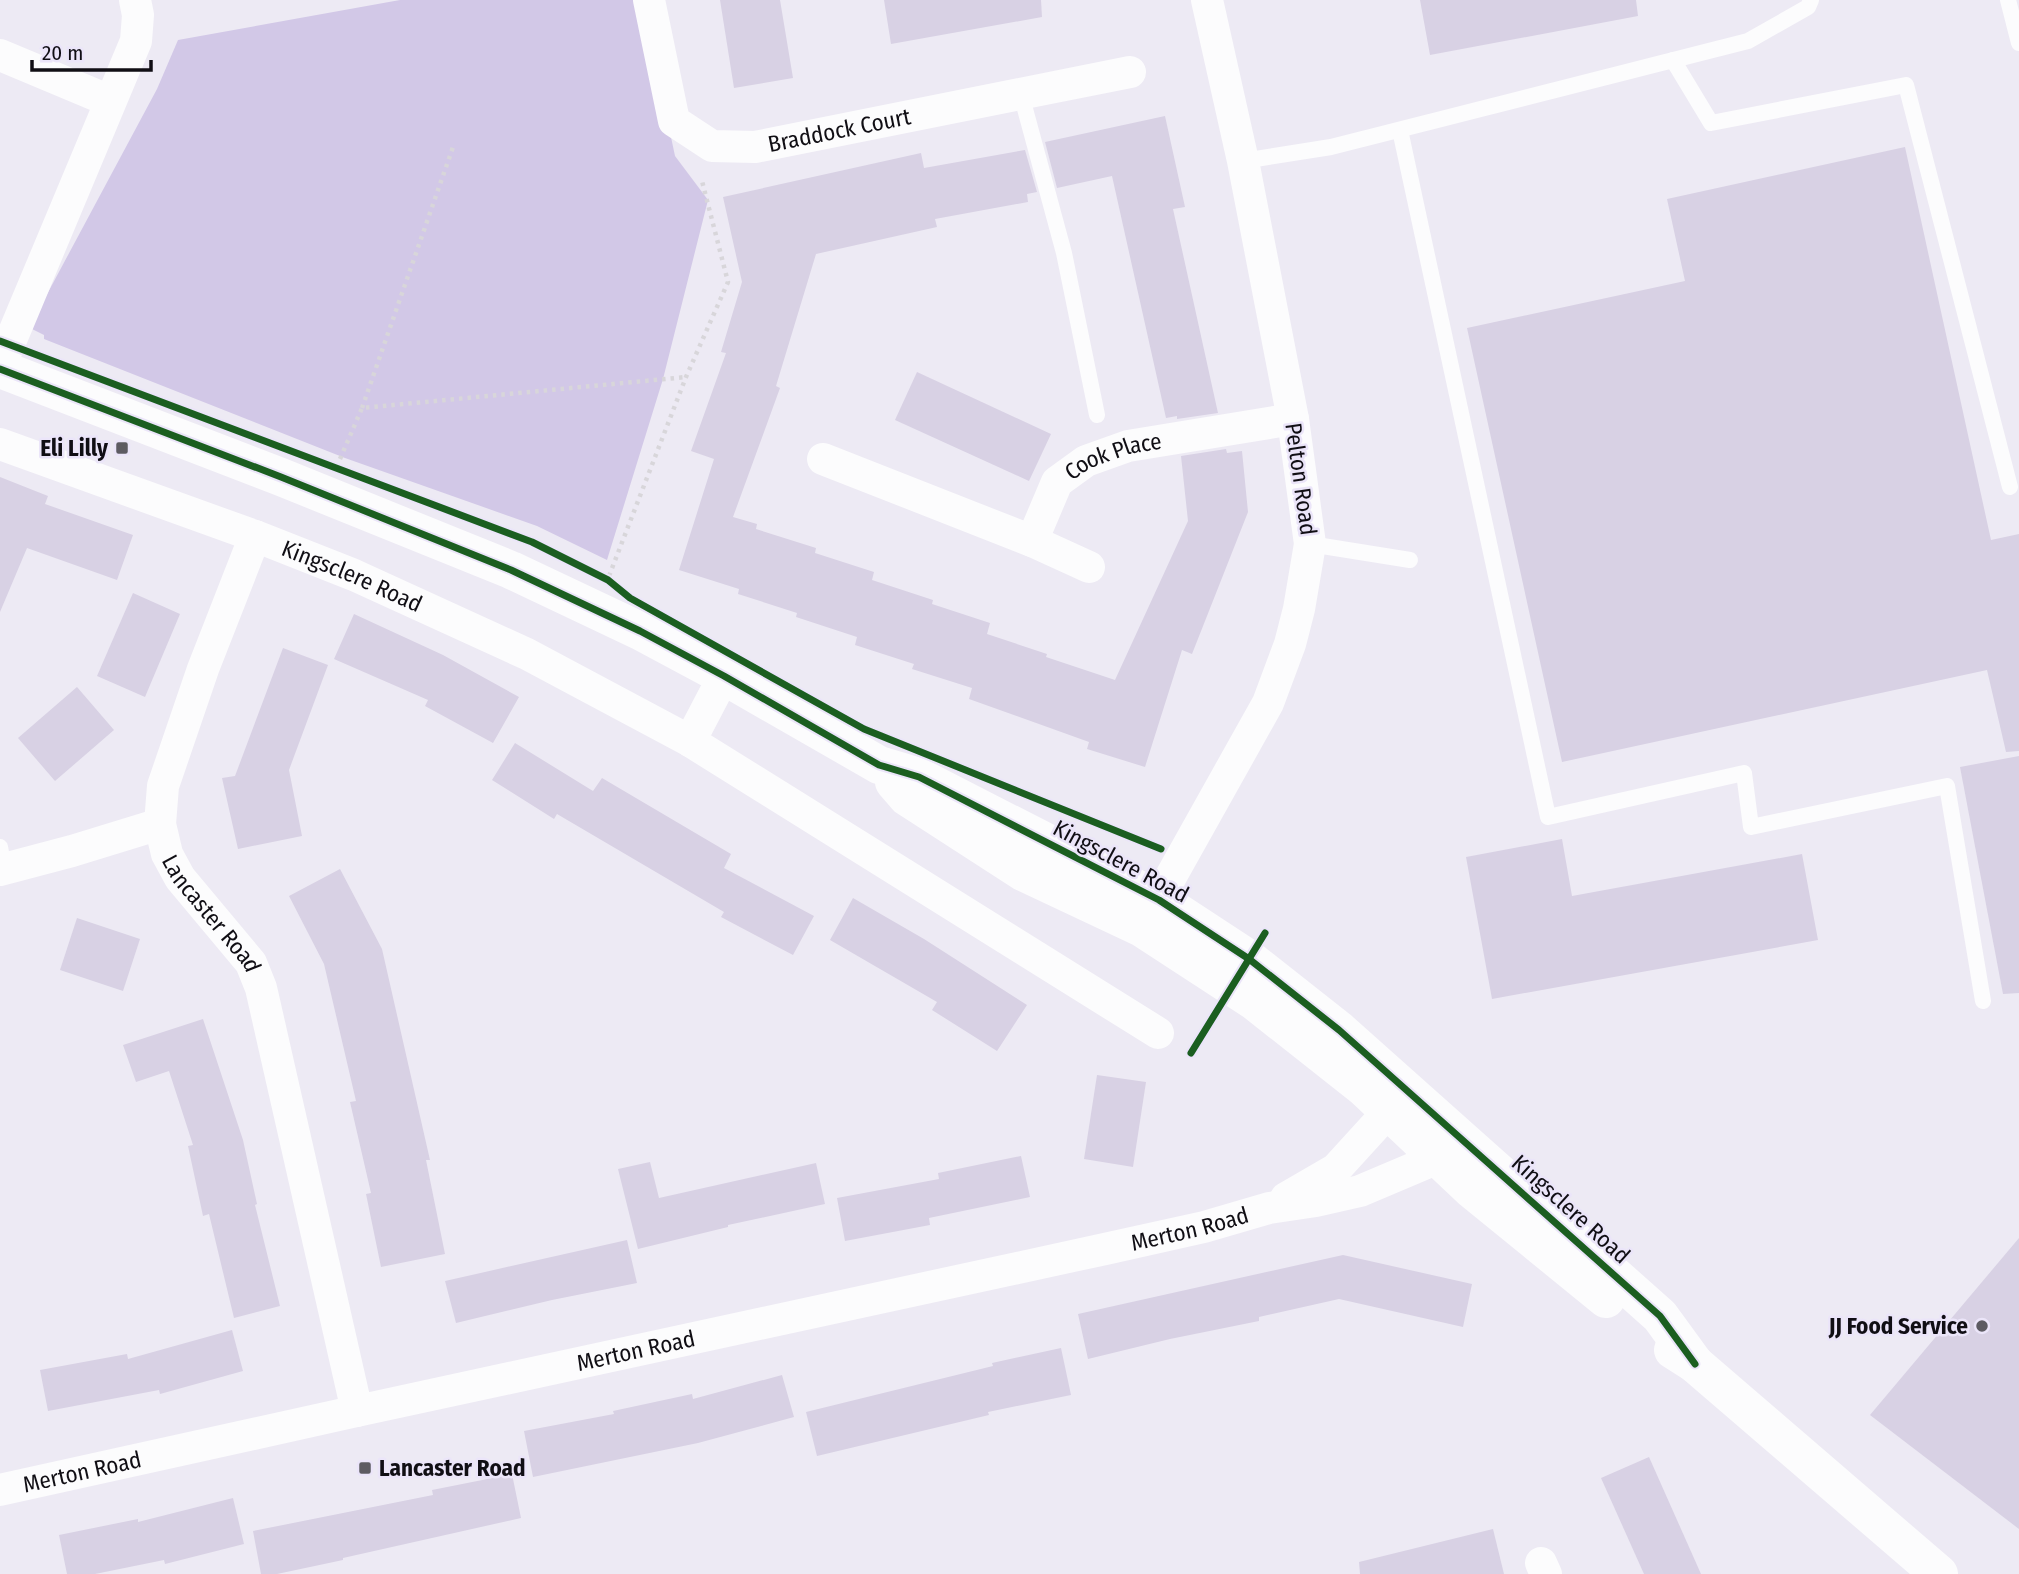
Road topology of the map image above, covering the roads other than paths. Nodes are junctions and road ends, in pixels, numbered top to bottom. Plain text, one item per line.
1 (135, 0) edge
2 (649, 0) edge
3 (1207, 0) edge
4 (1811, 0) edge
5 (2008, 0) edge
6 (2019, 43) edge
7 (0, 55) edge
8 (1673, 60) junction
9 (1130, 72) dead end
10 (1021, 94) junction
11 (110, 101) junction
12 (1400, 130) junction
13 (1243, 161) junction
14 (0, 367) edge
15 (1097, 415) dead end
16 (1293, 419) junction
17 (0, 444) edge
18 (823, 459) dead end
19 (2010, 487) dead end
20 (255, 536) junction
21 (1032, 541) junction
22 (1310, 544) junction
23 (1410, 561) dead end
24 (1089, 567) dead end
25 (724, 676) junction
26 (690, 741) junction
27 (160, 824) junction
28 (1, 862) edge
29 (1150, 914) junction
30 (1983, 1001) dead end
31 (1158, 1034) dead end
32 (1396, 1099) junction
33 (1450, 1148) junction
34 (1269, 1208) junction
35 (357, 1411) junction
36 (0, 1490) edge
37 (1939, 1574) edge

1 - 11 street
2 - 10 street, Braddock Court
3 - 13 street, Pelton Road
4 - 8 lane
5 - 6 lane
7 - 11 street
8 - 12 lane
8 - 19 lane
9 - 10 street, Braddock Court
10 - 15 lane
11 - 14 street
12 - 13 lane
12 - 30 lane
13 - 16 street, Pelton Road
14 - 25 street, Kingsclere Road
16 - 21 street, Cook Place
16 - 22 street, Pelton Road
17 - 20 street, Kingsclere Road
18 - 21 street
20 - 26 street, Kingsclere Road
20 - 27 street, Lancaster Road
21 - 24 street
22 - 23 lane
22 - 29 street, Pelton Road
25 - 26 street
25 - 29 street, Kingsclere Road
26 - 31 street, Kingsclere Road
27 - 28 street, Lancaster Road
27 - 35 street, Lancaster Road
29 - 32 street, Kingsclere Road
32 - 33 street, Kingsclere Road
32 - 34 street, Merton Road
33 - 34 street, Merton Road
33 - 37 street, Kingsclere Road
34 - 35 street, Merton Road
35 - 36 street, Merton Road

